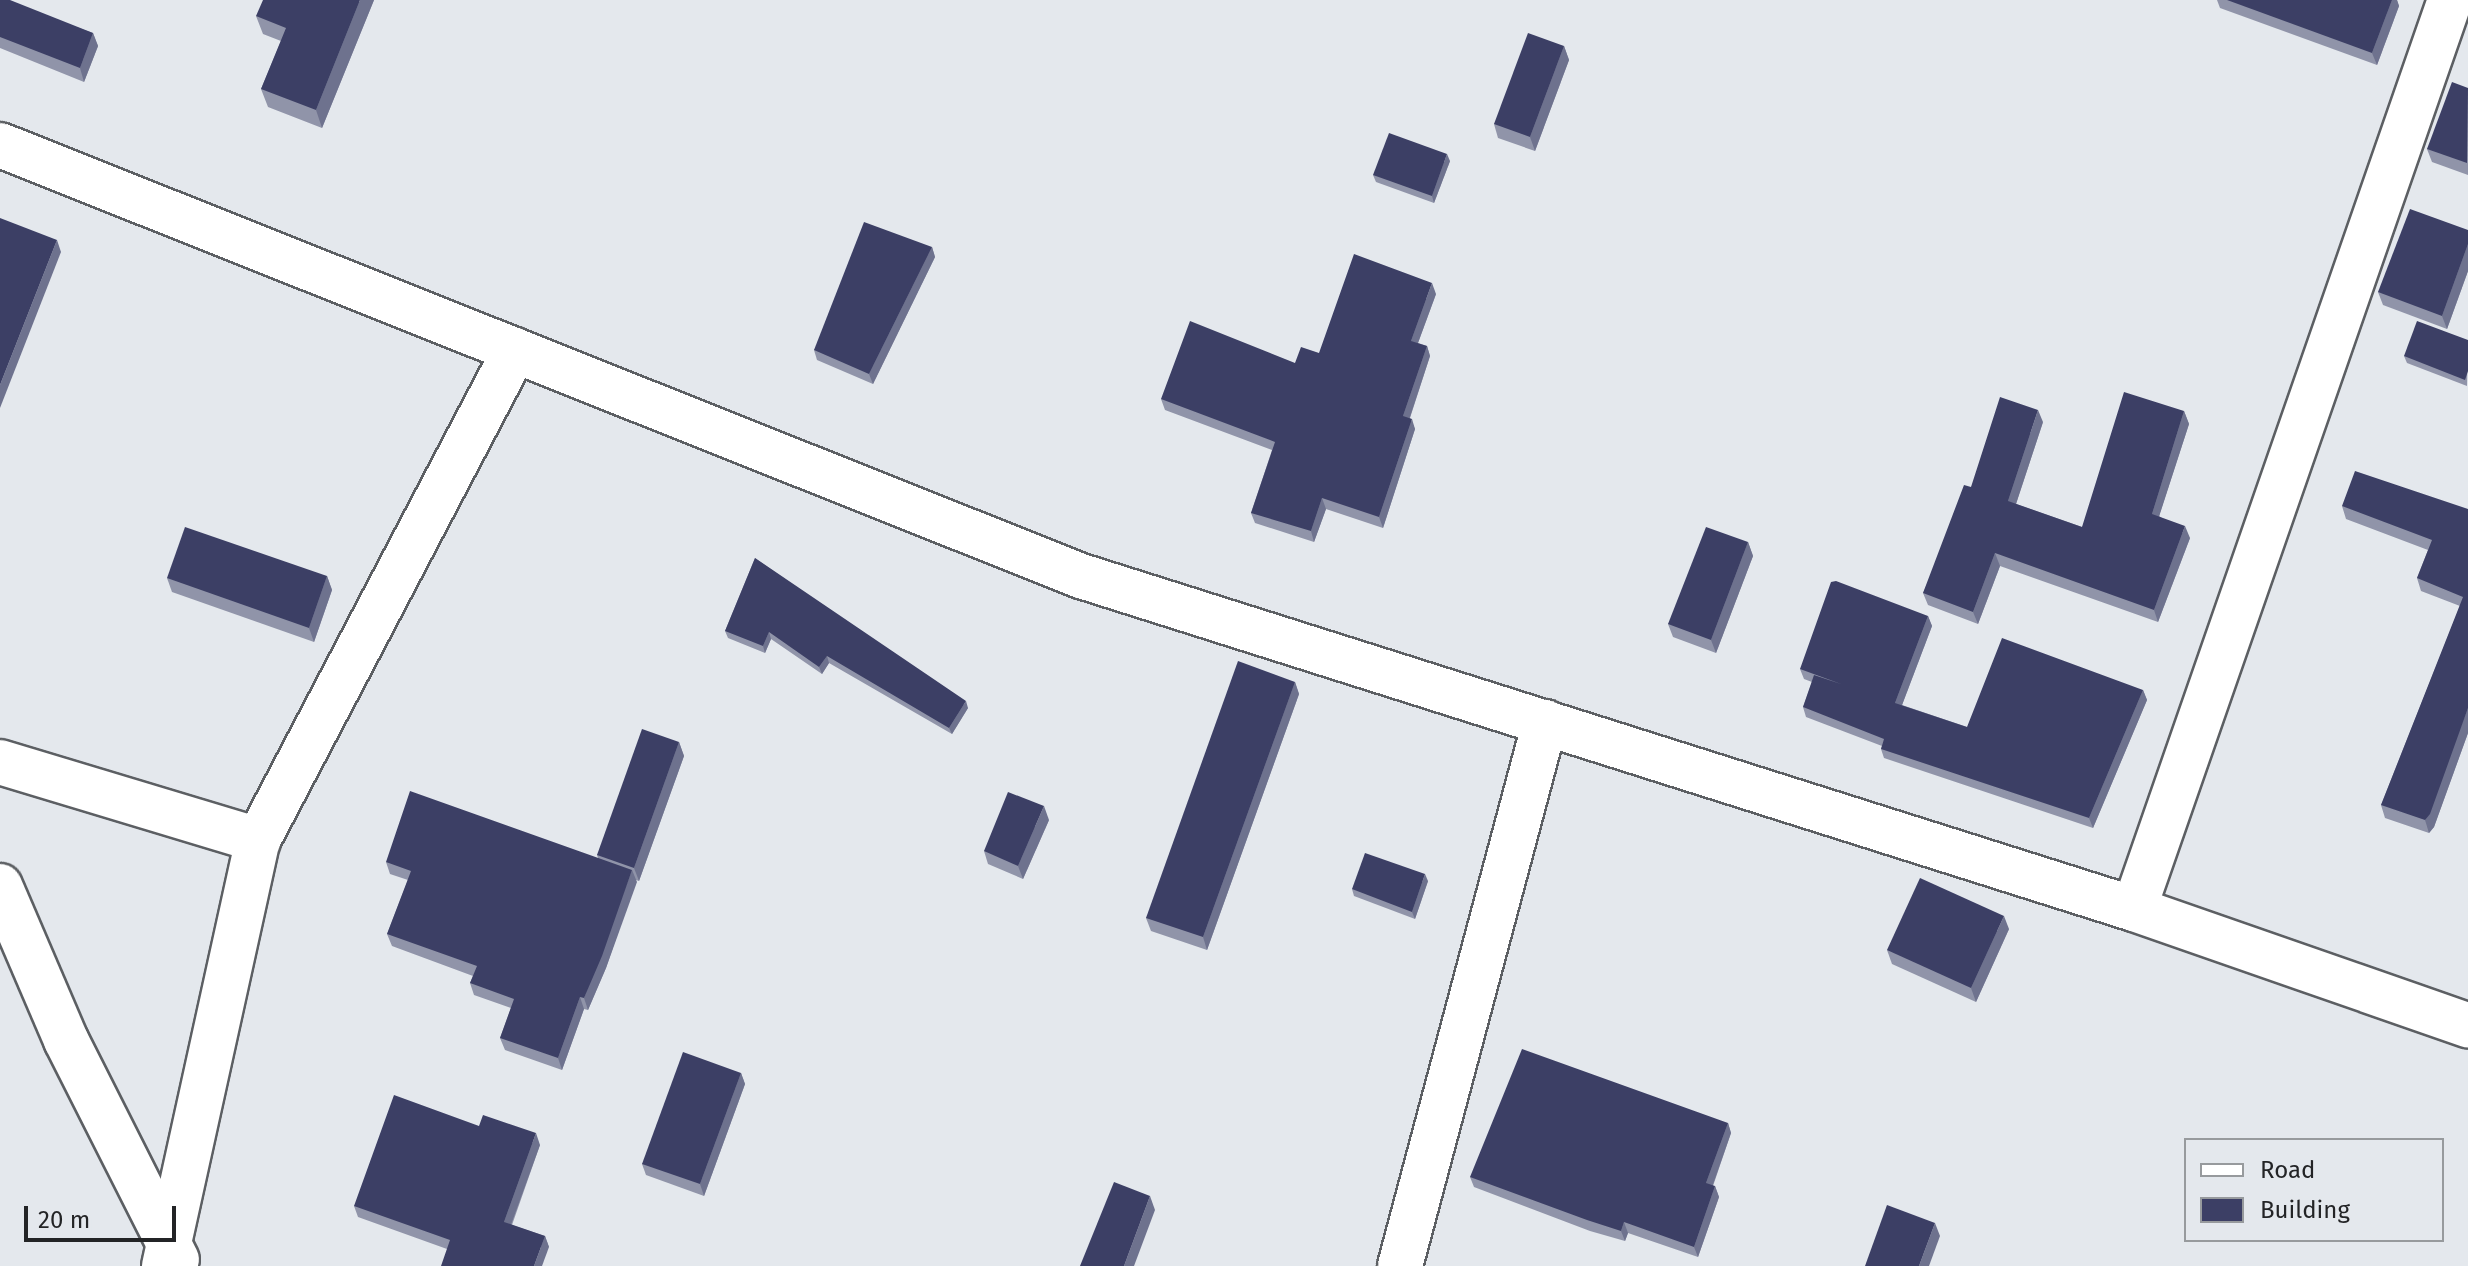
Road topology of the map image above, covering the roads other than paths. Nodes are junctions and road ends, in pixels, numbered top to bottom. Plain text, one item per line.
1 (2450, 0) edge
2 (0, 145) edge
3 (515, 350) junction
4 (1545, 722) junction
5 (0, 762) edge
6 (258, 840) junction
7 (0, 886) edge
8 (2134, 909) junction
9 (2468, 1025) edge
10 (172, 1261) edge
11 (1400, 1266) edge

1 - 8 street
2 - 3 street
3 - 4 street
3 - 6 street
4 - 8 street
4 - 11 street
5 - 6 street
6 - 10 street
7 - 10 street
8 - 9 street

